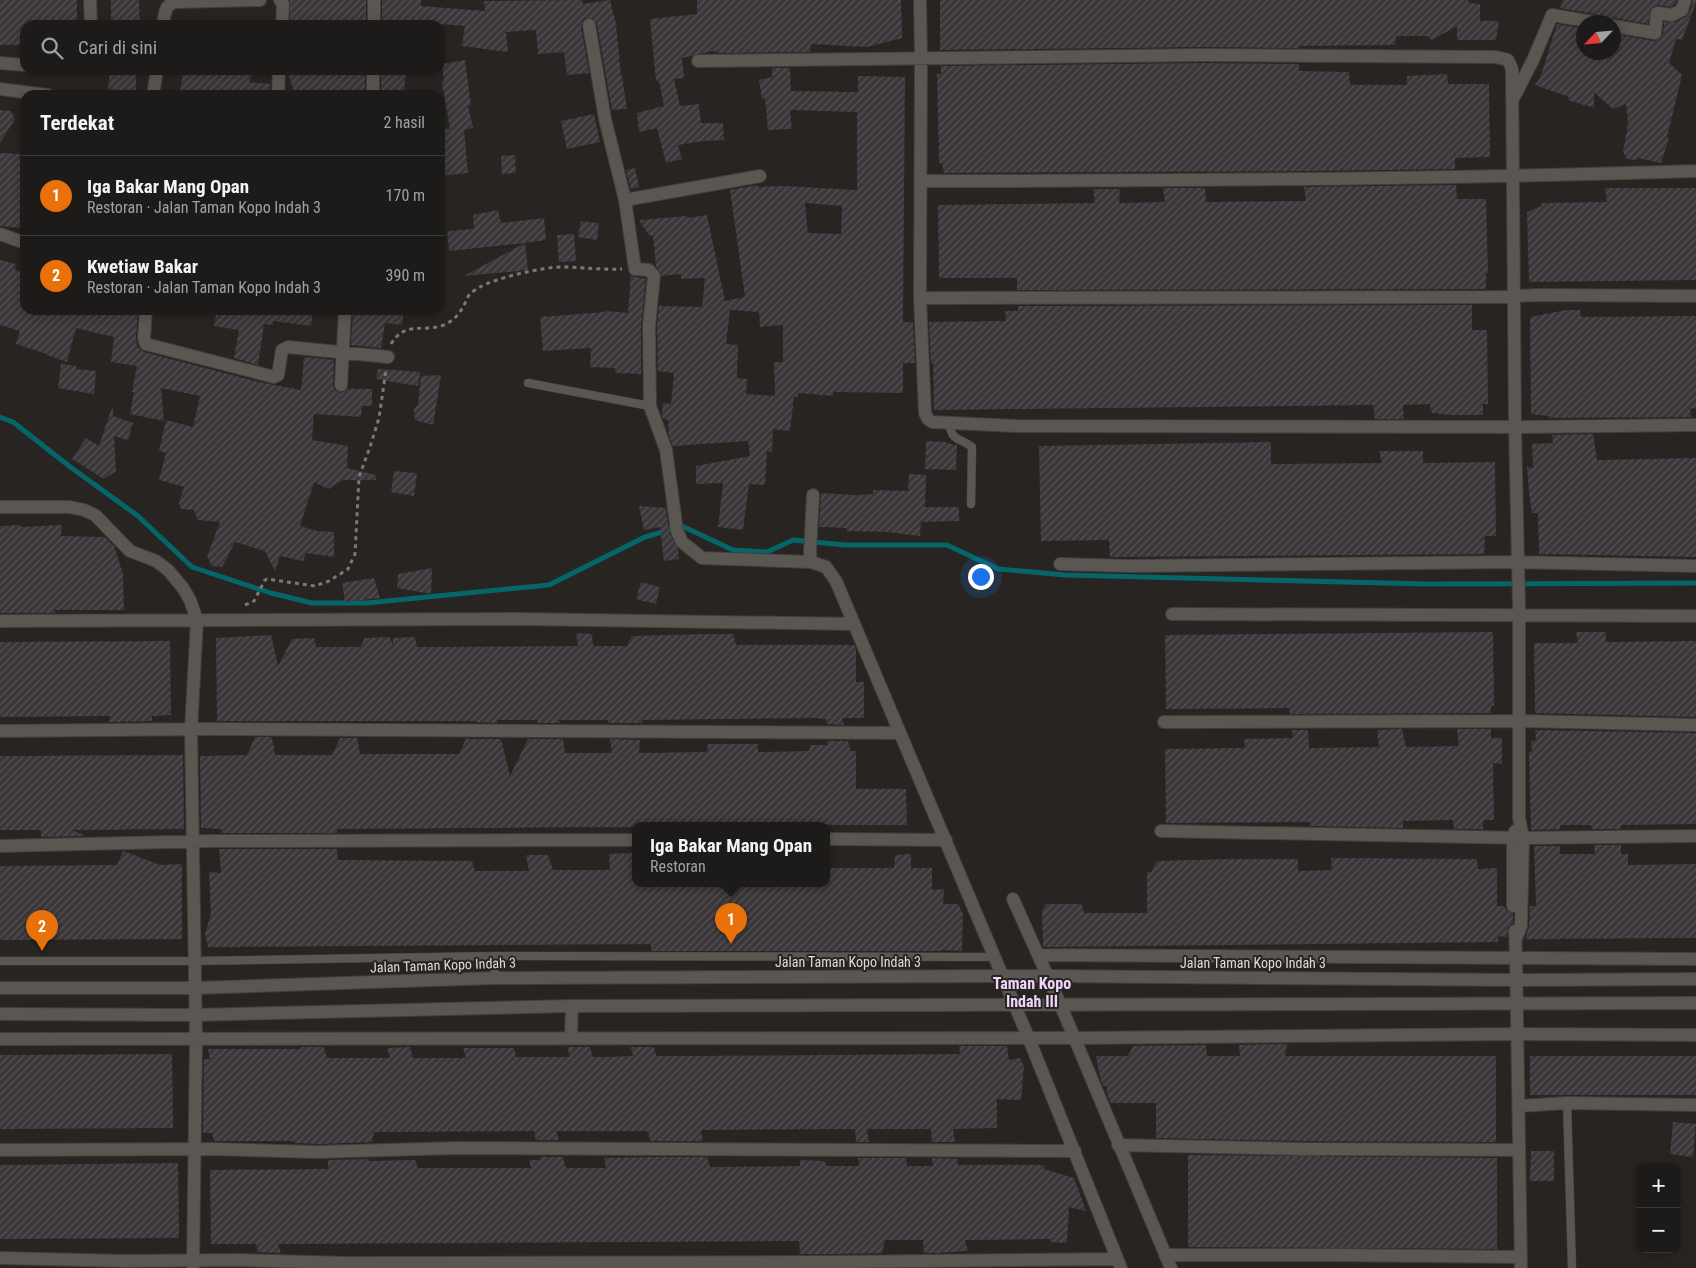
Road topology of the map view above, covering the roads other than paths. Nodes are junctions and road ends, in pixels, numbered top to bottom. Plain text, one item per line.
1 (90, 0) edge
2 (260, 0) edge
3 (280, 0) edge
4 (374, 0) edge
5 (920, 0) edge
6 (1685, 0) edge
7 (91, 20) edge
8 (164, 20) edge
9 (282, 20) edge
10 (374, 20) edge
11 (1576, 20) edge
12 (589, 25) dead end
13 (1621, 27) edge
14 (921, 58) junction
15 (698, 60) dead end
16 (0, 63) edge
17 (20, 65) edge
18 (156, 75) edge
19 (280, 75) edge
20 (373, 75) edge
21 (0, 90) edge
22 (154, 90) edge
23 (278, 90) edge
24 (373, 90) edge
25 (20, 92) edge
26 (1512, 99) junction
27 (1696, 171) edge
28 (760, 176) dead end
29 (1512, 176) junction
30 (920, 181) junction
31 (625, 200) junction
32 (0, 234) edge
33 (20, 241) edge
34 (1514, 296) junction
35 (1696, 296) edge
36 (920, 298) junction
37 (146, 315) edge
38 (345, 315) edge
39 (342, 353) junction
40 (388, 357) road end
41 (528, 383) dead end
42 (340, 385) dead end
43 (650, 406) junction
44 (949, 423) junction
45 (1696, 425) edge
46 (1515, 427) junction
47 (813, 495) dead end
48 (971, 504) dead end
49 (0, 507) edge
50 (811, 557) junction
51 (1060, 564) dead end
52 (1696, 566) edge
53 (1517, 567) junction
54 (1519, 612) junction
55 (1172, 614) dead end
56 (1696, 616) edge
57 (197, 620) junction
58 (0, 621) edge
59 (854, 624) junction
60 (1519, 721) junction
61 (1164, 722) dead end
62 (1696, 725) edge
63 (191, 730) junction
64 (0, 731) edge
65 (900, 733) junction
66 (1161, 831) dead end
67 (1696, 836) edge
68 (1518, 838) junction
69 (830, 839) edge
70 (632, 840) edge
71 (946, 840) junction
72 (192, 842) junction
73 (0, 846) edge
74 (1013, 899) dead end
75 (1038, 955) junction
76 (494, 956) junction
77 (994, 957) junction
78 (1516, 957) junction
79 (1696, 960) edge
80 (0, 961) edge
81 (194, 961) junction
82 (1002, 976) junction
83 (1047, 976) junction
84 (495, 978) junction
85 (1696, 979) edge
86 (1517, 980) junction
87 (0, 988) edge
88 (194, 988) junction
89 (1517, 1003) junction
90 (1696, 1003) edge
91 (1015, 1005) junction
92 (572, 1006) junction
93 (1061, 1006) junction
94 (0, 1014) edge
95 (194, 1015) junction
96 (1517, 1034) junction
97 (1696, 1036) edge
98 (571, 1038) junction
99 (1075, 1038) junction
100 (0, 1039) edge
101 (196, 1039) junction
102 (1029, 1039) junction
103 (1567, 1103) junction
104 (1696, 1105) edge
105 (1519, 1106) junction
106 (1118, 1145) junction
107 (194, 1149) junction
108 (0, 1150) edge
109 (1519, 1150) junction
110 (1075, 1151) junction
111 (1165, 1255) junction
112 (0, 1258) edge
113 (1119, 1263) edge
114 (1521, 1263) edge
115 (193, 1265) edge
116 (1170, 1268) edge
117 (1572, 1268) edge

1 - 7 street
2 - 8 street
3 - 9 street
4 - 10 street
5 - 14 street
6 - 13 street
11 - 26 street
12 - 31 street
14 - 15 street
14 - 26 street
14 - 30 street
16 - 17 street
18 - 22 street
19 - 23 street
20 - 24 street
21 - 25 street
26 - 29 street
27 - 29 street
28 - 31 street
29 - 30 street
29 - 34 street
30 - 36 street
31 - 43 street
32 - 33 street
34 - 35 street
34 - 36 street
34 - 46 street
36 - 44 street
37 - 39 street
38 - 39 street
39 - 40 street
39 - 42 street
41 - 43 lane
43 - 50 street
44 - 46 street
44 - 48 lane
45 - 46 street
46 - 53 street
47 - 50 street
49 - 57 street
50 - 59 street
51 - 53 street
52 - 53 street
53 - 54 street
54 - 55 street
54 - 56 street
54 - 60 street
57 - 58 street
57 - 59 street
57 - 63 street
59 - 65 street
60 - 61 street
60 - 62 street
60 - 68 street
63 - 64 street
63 - 65 street
63 - 72 street
65 - 71 street
66 - 68 street
67 - 68 street
68 - 78 street
69 - 71 street
70 - 72 street
71 - 77 street
72 - 73 street
72 - 81 street
74 - 75 street
75 - 78 street
75 - 83 street
76 - 77 lane
76 - 81 lane
76 - 84 lane
77 - 82 street
78 - 79 street
78 - 86 street
80 - 81 lane
81 - 88 street
82 - 83 street, Jalan Taman Kopo Indah 3
82 - 84 street, Jalan Taman Kopo Indah 3
82 - 91 street
83 - 86 street, Jalan Taman Kopo Indah 3
83 - 93 street
84 - 88 street, Jalan Taman Kopo Indah 3
85 - 86 street, Jalan Taman Kopo Indah 3
86 - 89 street
87 - 88 street, Jalan Taman Kopo Indah 3
88 - 95 street
89 - 90 street
89 - 93 street
89 - 96 street
91 - 92 street
91 - 93 street
91 - 102 street
92 - 95 street
92 - 98 street
93 - 99 street
94 - 95 street
95 - 101 street
96 - 97 street
96 - 99 street
96 - 105 street
98 - 101 street
98 - 102 street
99 - 102 street
99 - 106 street
100 - 101 street
101 - 107 street
102 - 110 street
103 - 104 street
103 - 105 street
103 - 117 lane
105 - 109 street
106 - 109 street
106 - 111 street
107 - 108 street
107 - 110 street
107 - 115 street
109 - 114 street
110 - 113 street
111 - 114 street
111 - 116 street
112 - 115 street
113 - 115 street

